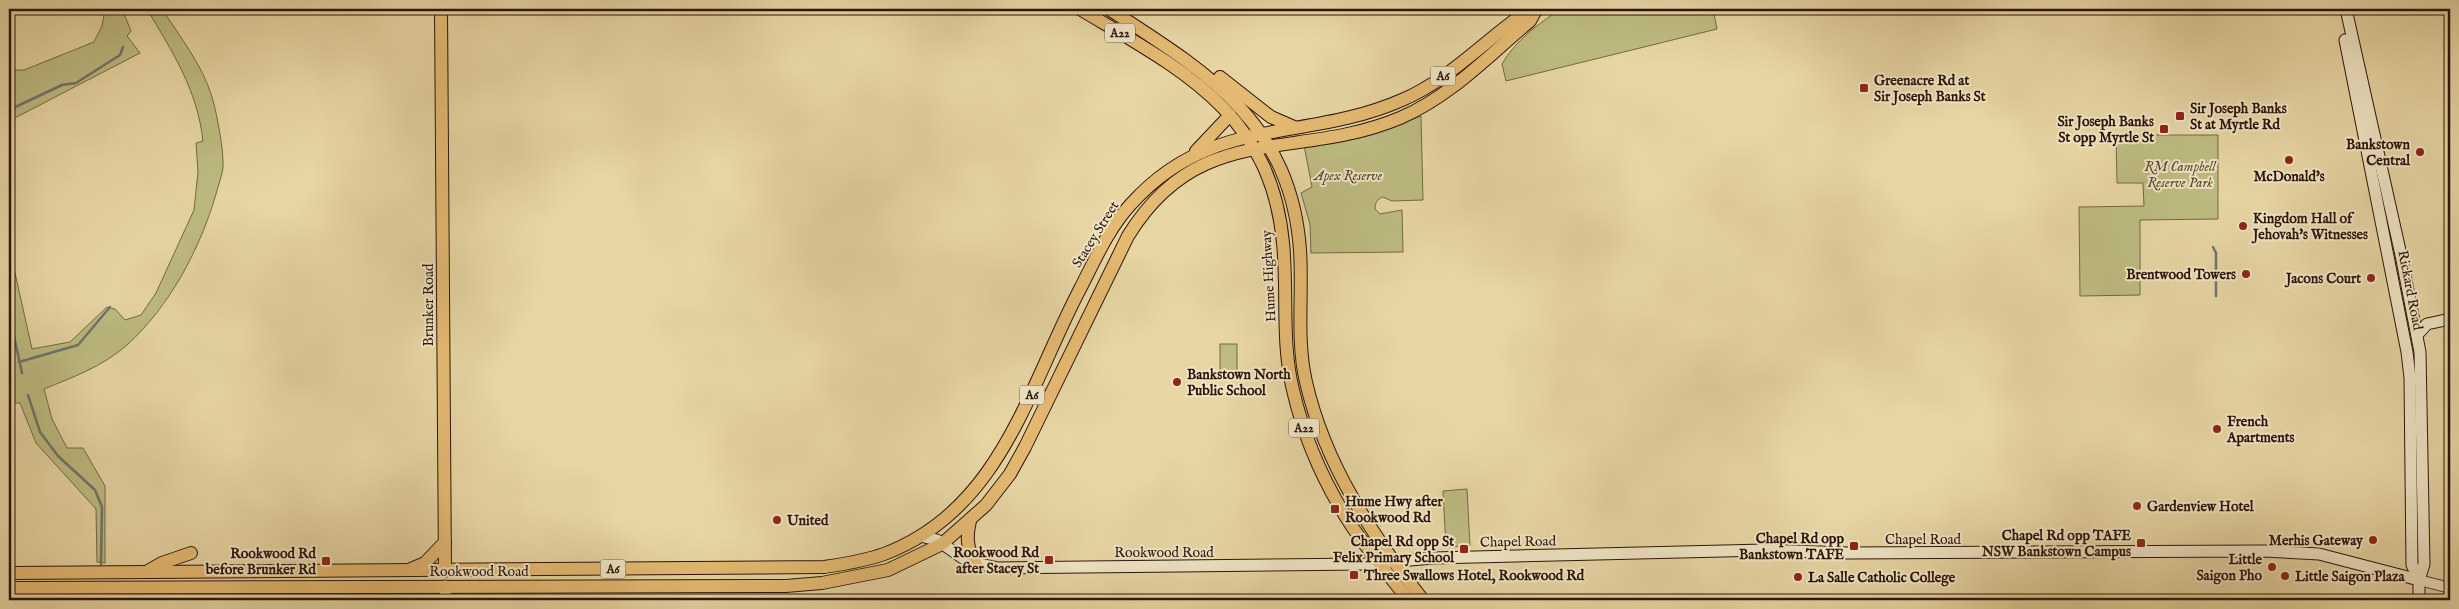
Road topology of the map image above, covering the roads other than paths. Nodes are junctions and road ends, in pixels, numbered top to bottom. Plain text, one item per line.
1 (441, 9) edge
2 (1080, 9) edge
3 (1109, 9) edge
4 (1537, 9) edge
5 (2338, 9) edge
6 (2346, 9) edge
7 (1176, 52) junction
8 (1230, 116) junction
9 (1295, 127) junction
10 (1262, 133) junction
11 (1246, 137) junction
12 (1269, 146) junction
13 (1254, 149) junction
14 (1191, 156) junction
15 (2450, 319) edge
16 (2417, 335) junction
17 (970, 521) junction
18 (920, 536) junction
19 (445, 542) junction
20 (942, 544) junction
21 (191, 553) dead end
22 (1392, 561) junction
23 (1377, 562) junction
24 (976, 564) junction
25 (406, 571) junction
26 (445, 571) junction
27 (9, 573) edge
28 (146, 573) junction
29 (2419, 580) junction
30 (446, 586) junction
31 (9, 588) edge
32 (2450, 588) edge
33 (446, 600) edge
34 (1408, 600) edge
35 (1423, 600) edge
36 (2419, 600) edge

1 - 19 main road, Brunker Road
2 - 8 main road, Hume Highway / A22
3 - 7 main road, A22
4 - 9 main road, Stacey Street / A6
4 - 12 main road, Stacey Street / A6
5 - 29 main road, Rickard Road
6 - 16 main road, Rickard Road
7 - 9 main road
7 - 10 main road, A22
8 - 11 main road, Hume Highway / A22
8 - 14 main road
9 - 10 main road, Stacey Street / A6
10 - 11 main road, Stacey Street / A6
10 - 12 main road, A22
11 - 13 main road, Hume Highway / A22
11 - 14 main road, Stacey Street / A6
12 - 13 main road, Stacey Street / A6
12 - 22 main road, A22
13 - 17 main road, Stacey Street / A6
13 - 23 main road, Hume Highway / A22
14 - 18 main road, Stacey Street / A6
15 - 16 main road
16 - 29 main road, Rickard Road
17 - 20 main road, Stacey Street / A6
17 - 24 main road
18 - 20 main road, Rookwood Road
18 - 26 main road, Rookwood Road / A6
19 - 25 main road
19 - 26 main road, Brunker Road
20 - 24 main road, Rookwood Road
20 - 30 main road, Rookwood Road / A6
21 - 28 main road
22 - 23 main road, Rookwood Road
22 - 29 main road, Chapel Road
22 - 35 main road, A22
23 - 24 main road, Rookwood Road
23 - 34 main road, Hume Highway / A22
25 - 26 main road, Rookwood Road / A6
25 - 28 main road, Rookwood Road / A6
26 - 30 main road, Brunker Road
27 - 28 main road, Rookwood Road / A6
29 - 32 street, Chapel Road
29 - 36 main road, Rickard Road
30 - 31 main road, Rookwood Road / A6
30 - 33 main road, Brunker Road

